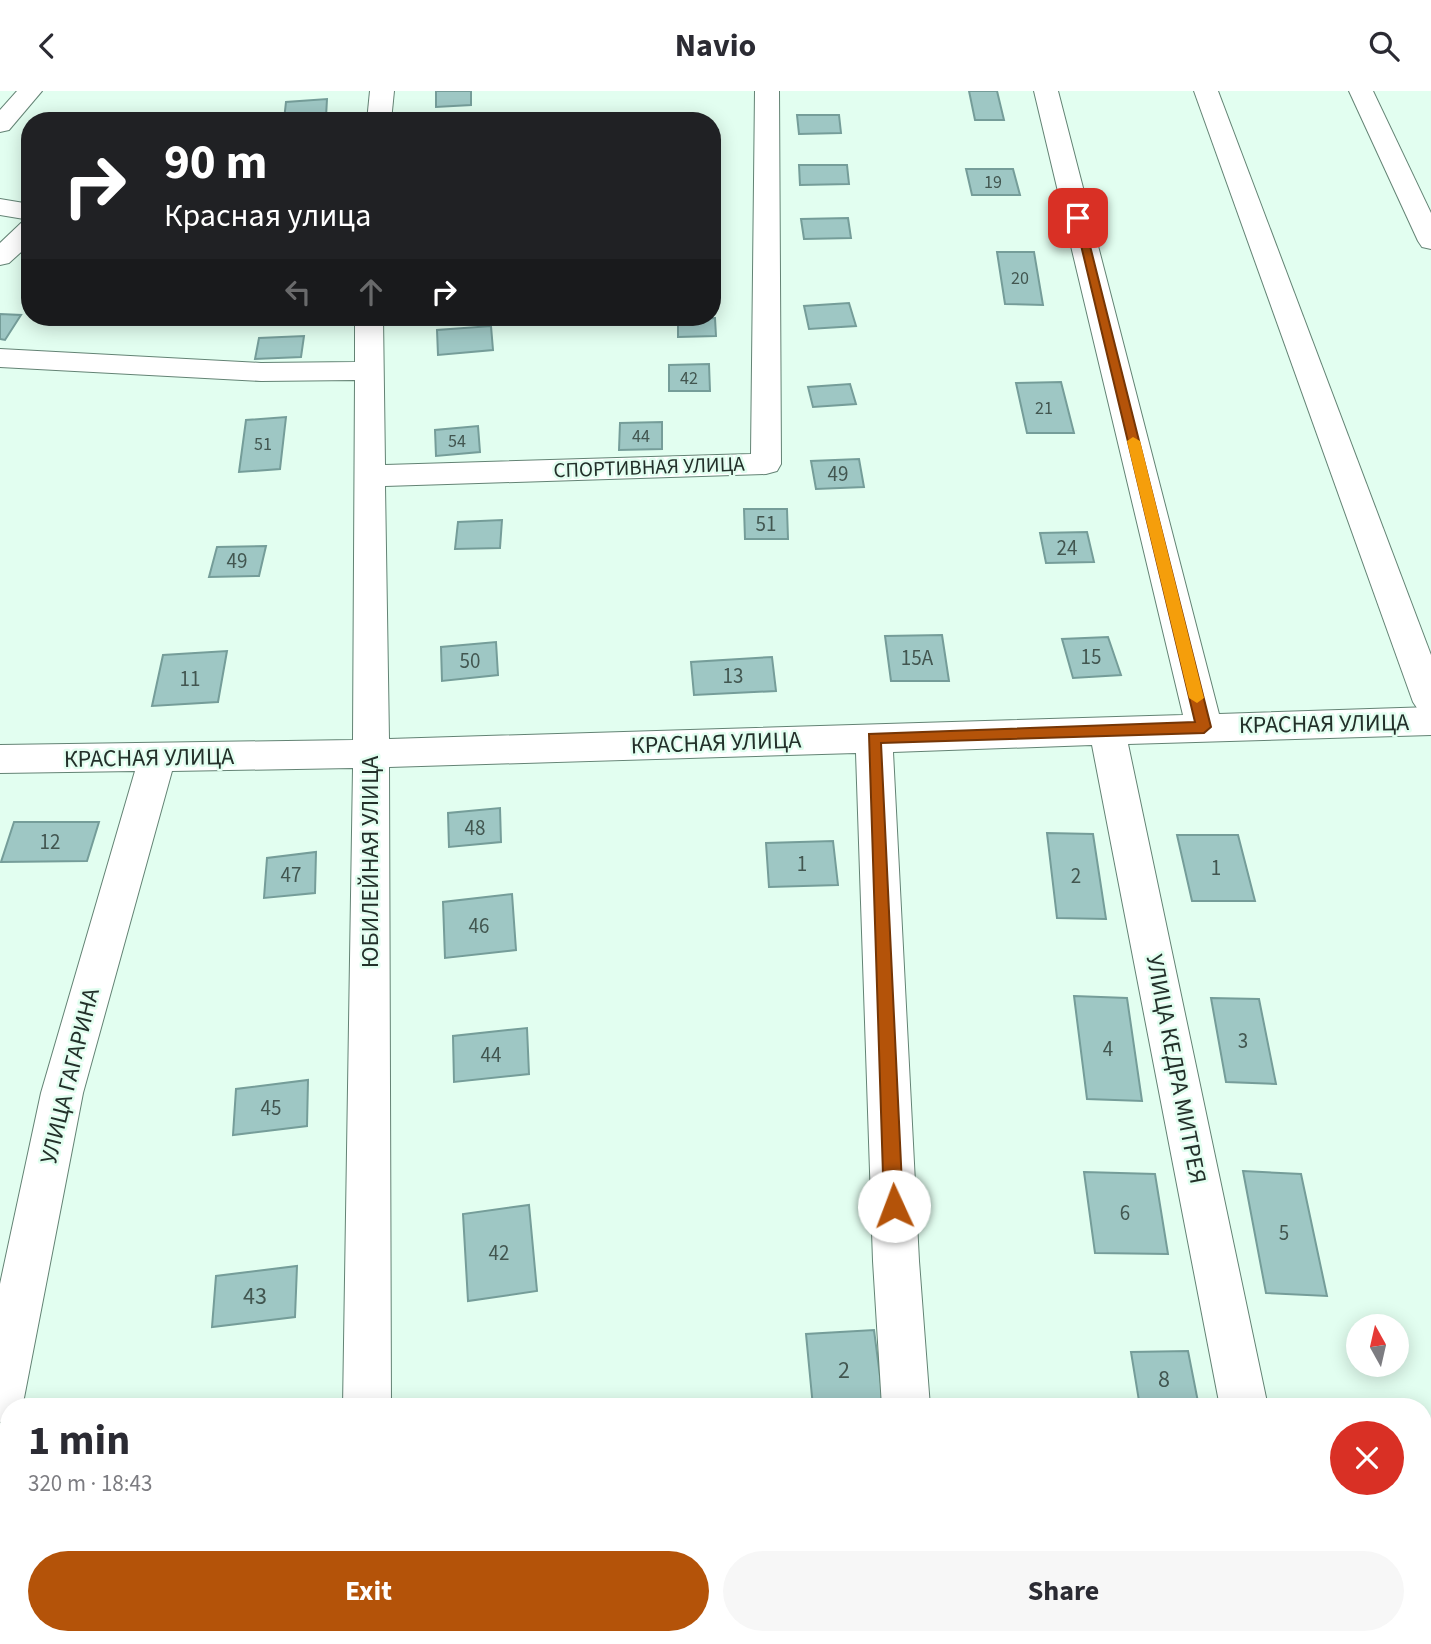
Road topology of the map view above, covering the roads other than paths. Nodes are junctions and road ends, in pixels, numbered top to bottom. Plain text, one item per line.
1 (30, 91) edge
2 (382, 91) edge
3 (766, 91) edge
4 (1046, 91) edge
5 (1206, 91) edge
6 (1361, 91) edge
7 (380, 112) edge
8 (0, 125) edge
9 (0, 207) edge
10 (21, 210) edge
11 (21, 237) edge
12 (1431, 241) edge
13 (0, 257) edge
14 (369, 326) edge
15 (0, 358) edge
16 (369, 370) junction
17 (370, 476) junction
18 (1431, 702) edge
19 (1431, 721) edge
20 (1204, 727) junction
21 (1107, 730) junction
22 (874, 738) junction
23 (371, 754) junction
24 (0, 759) edge
25 (157, 759) junction
26 (0, 1398) edge
27 (367, 1398) edge
28 (905, 1398) edge
29 (1242, 1398) edge

1 - 8 main road
2 - 7 main road
3 - 17 main road, СПОРТИВНАЯ УЛИЦА
4 - 20 main road
5 - 18 main road
6 - 12 main road
9 - 10 main road
11 - 13 main road
14 - 16 main road, ЮБИЛЕЙНАЯ УЛИЦА
15 - 16 main road
16 - 17 main road, ЮБИЛЕЙНАЯ УЛИЦА
17 - 23 main road, ЮБИЛЕЙНАЯ УЛИЦА
19 - 20 main road, КРАСНАЯ УЛИЦА
20 - 21 main road, КРАСНАЯ УЛИЦА
21 - 22 main road, КРАСНАЯ УЛИЦА
21 - 29 main road, УЛИЦА КЕДРА МИТРЕЯ
22 - 23 main road, КРАСНАЯ УЛИЦА
22 - 28 main road
23 - 25 main road, КРАСНАЯ УЛИЦА
23 - 27 main road, ЮБИЛЕЙНАЯ УЛИЦА
24 - 25 main road, КРАСНАЯ УЛИЦА
25 - 26 main road, УЛИЦА ГАГАРИНА

